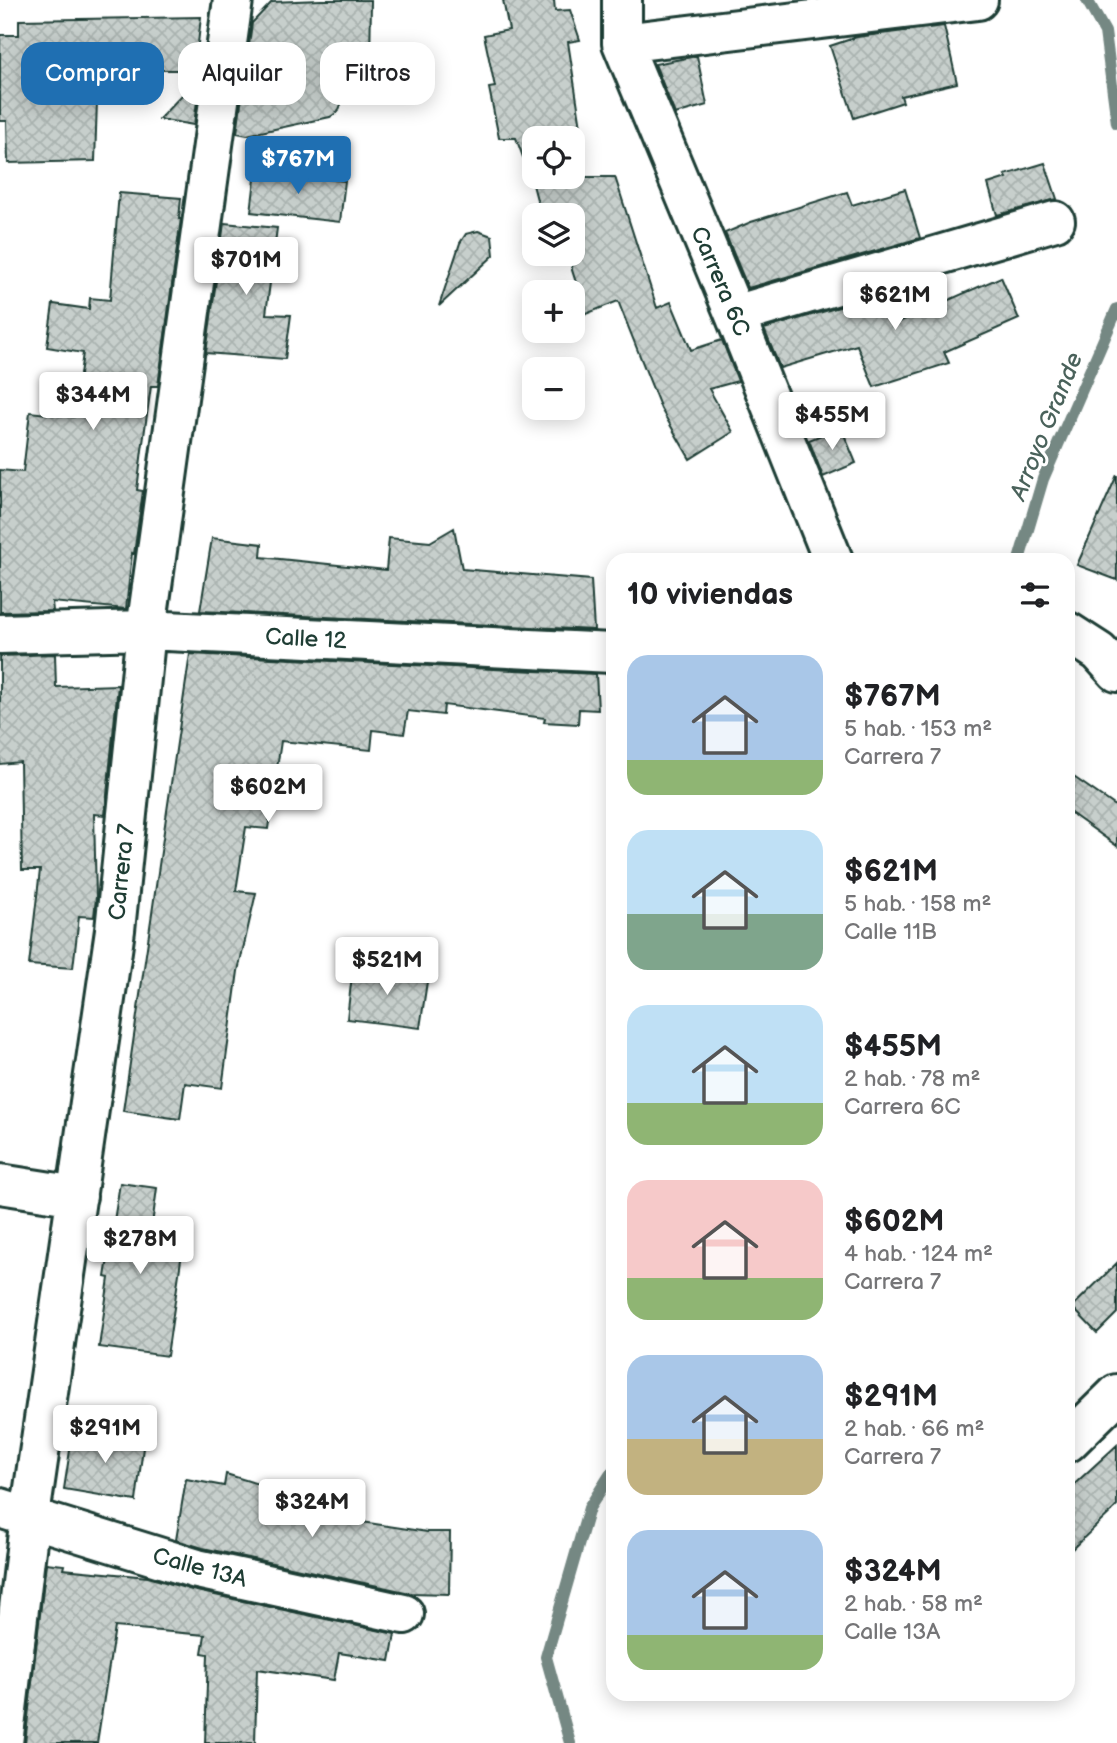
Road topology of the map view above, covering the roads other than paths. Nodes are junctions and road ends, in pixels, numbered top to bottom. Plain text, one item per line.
1 (233, 0) edge
2 (622, 0) edge
3 (978, 0) edge
4 (622, 43) junction
5 (1055, 221) dead end
6 (735, 315) junction
7 (830, 553) edge
8 (146, 630) junction
9 (0, 634) edge
10 (606, 653) edge
11 (0, 1184) edge
12 (77, 1196) junction
13 (1117, 1394) edge
14 (1075, 1435) edge
15 (15, 1512) edge
16 (404, 1614) dead end
17 (3, 1743) edge

1 - 8 street, Carrera 7
2 - 4 street, Carrera 6C
3 - 4 street
4 - 6 street, Carrera 6C
5 - 6 street
6 - 7 street, Carrera 6C
8 - 9 street, Calle 12
8 - 10 street, Calle 12
8 - 12 street, Carrera 7
11 - 12 street
12 - 15 street, Carrera 7
13 - 14 street
15 - 16 street, Calle 13A
15 - 17 street, Carrera 7

